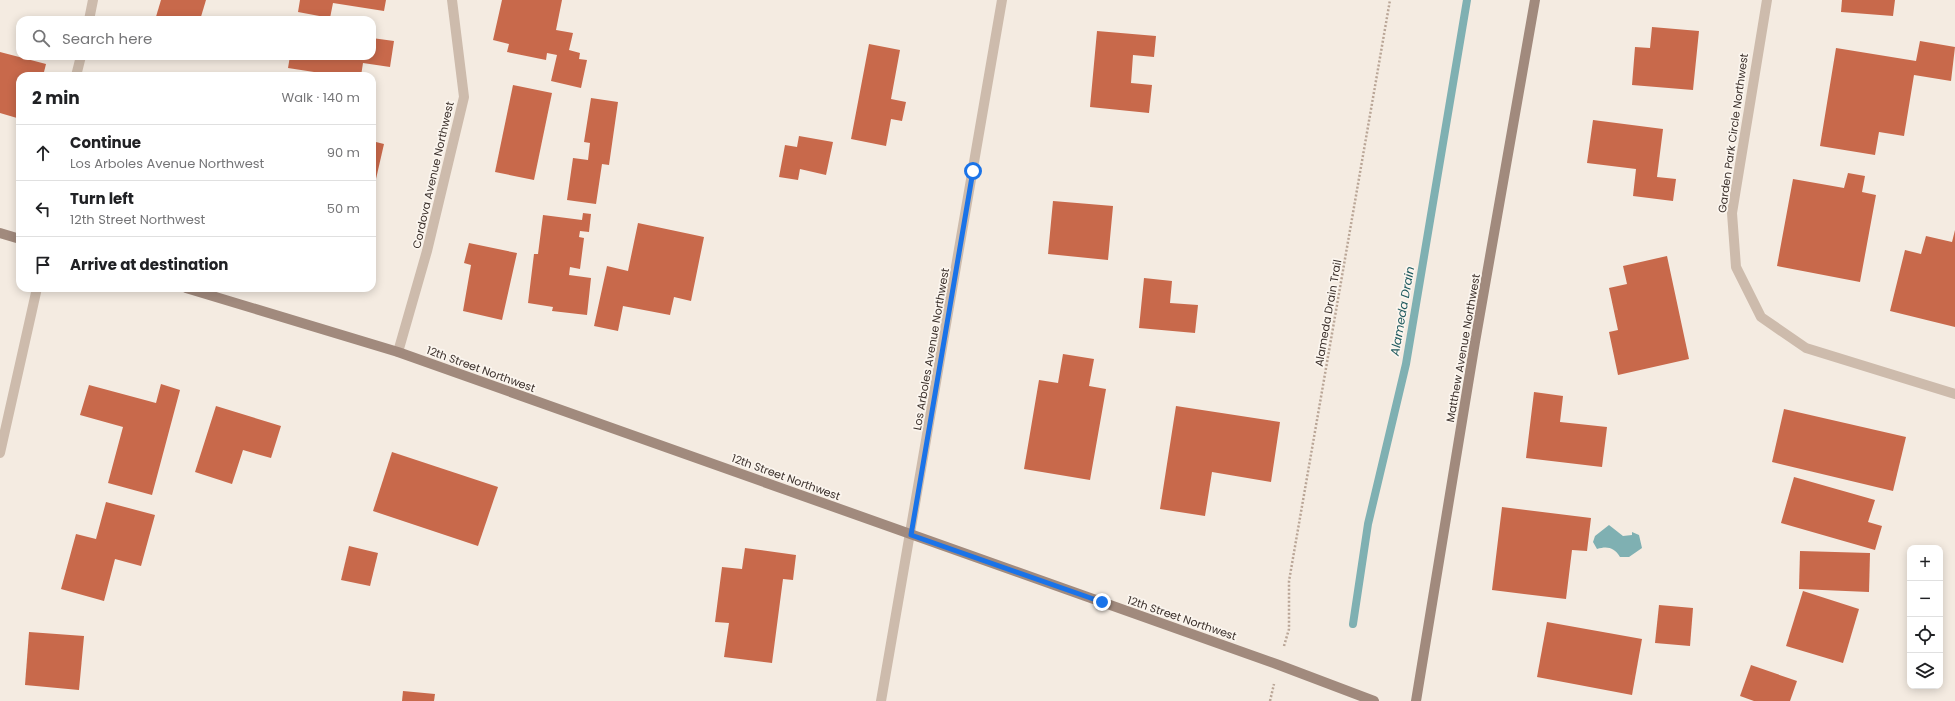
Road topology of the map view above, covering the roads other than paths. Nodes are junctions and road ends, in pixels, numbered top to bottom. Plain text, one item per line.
1 (93, 0) edge
2 (452, 0) edge
3 (1002, 0) edge
4 (1535, 0) edge
5 (1767, 0) edge
6 (90, 16) edge
7 (80, 60) edge
8 (77, 72) edge
9 (0, 233) edge
10 (16, 238) edge
11 (36, 292) edge
12 (199, 292) edge
13 (398, 352) junction
14 (1955, 394) edge
15 (0, 453) edge
16 (911, 535) junction
17 (881, 701) edge
18 (1374, 701) edge
19 (1416, 701) edge

1 - 6 street
2 - 13 street, Cordova Avenue Northwest
3 - 16 street, Los Arboles Avenue Northwest
4 - 19 main road, Matthew Avenue Northwest
5 - 14 street, Garden Park Circle Northwest
7 - 8 street
9 - 10 main road
11 - 15 street
12 - 13 main road, 12th Street Northwest
13 - 16 main road, 12th Street Northwest
16 - 17 street, Los Arboles Avenue Northwest
16 - 18 main road, 12th Street Northwest

